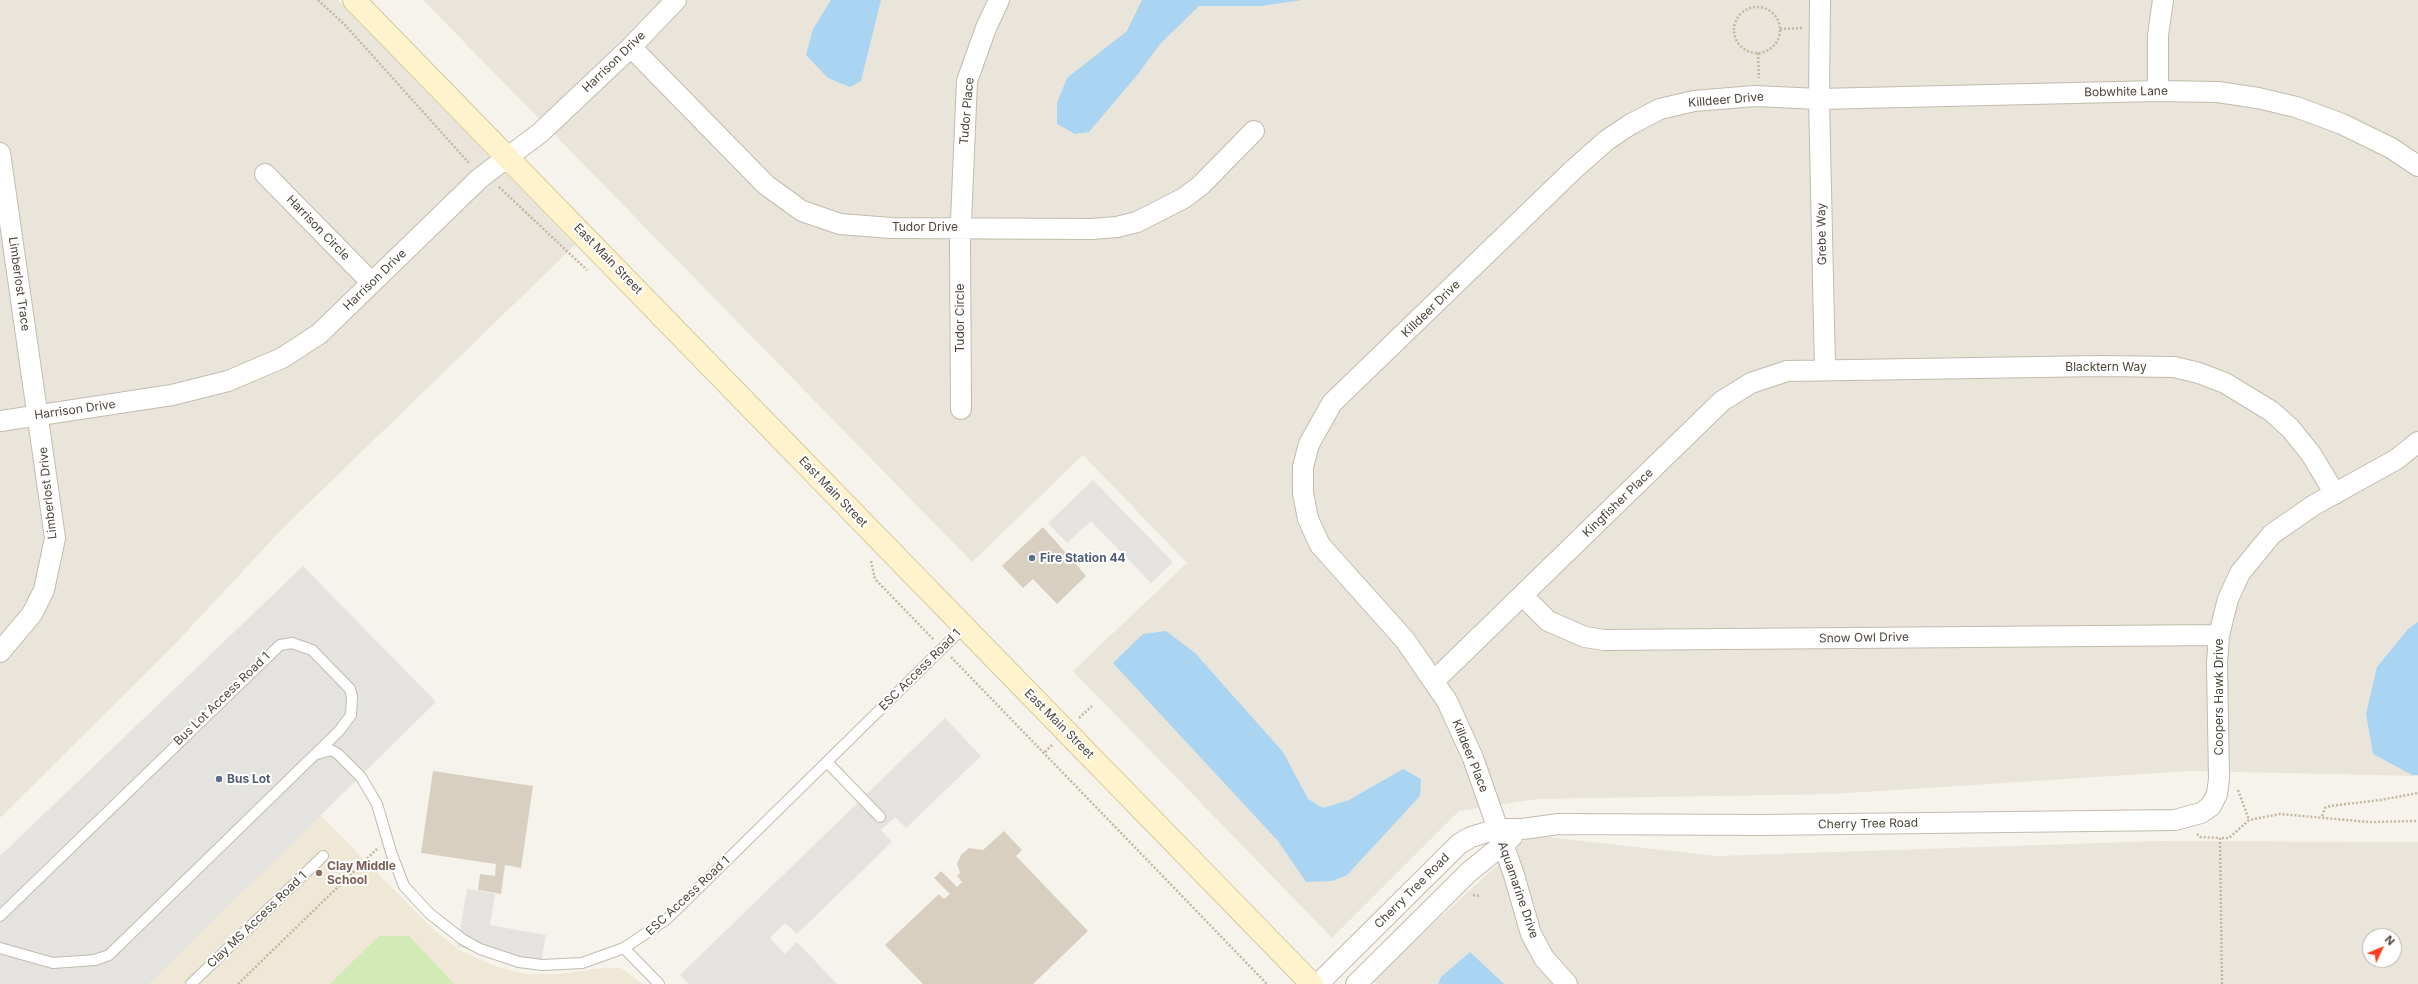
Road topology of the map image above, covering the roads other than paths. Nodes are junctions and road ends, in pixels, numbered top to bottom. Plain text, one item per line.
1 (354, 0) edge
2 (676, 0) edge
3 (1000, 0) edge
4 (1820, 0) edge
5 (2163, 0) edge
6 (631, 47) junction
7 (2158, 91) junction
8 (1819, 99) junction
9 (1254, 131) dead end
10 (0, 153) edge
11 (509, 158) junction
12 (2418, 166) edge
13 (265, 174) dead end
14 (961, 228) junction
15 (372, 283) junction
16 (1825, 369) junction
17 (961, 409) dead end
18 (38, 416) junction
19 (0, 421) edge
20 (2418, 442) edge
21 (2335, 494) junction
22 (1523, 596) junction
23 (964, 627) junction
24 (2219, 635) junction
25 (0, 652) edge
26 (1434, 681) junction
27 (339, 731) junction
28 (338, 754) junction
29 (314, 755) junction
30 (827, 762) junction
31 (2211, 806) joint
32 (880, 817) dead end
33 (1500, 835) junction
34 (323, 856) dead end
35 (0, 916) edge
36 (0, 948) edge
37 (624, 948) junction
38 (191, 984) edge
39 (659, 984) edge
40 (1312, 984) edge
41 (1318, 984) edge
42 (1356, 984) edge
43 (1567, 984) edge

1 - 11 main road, East Main Street
2 - 6 street, Harrison Drive
3 - 14 street, Tudor Place
4 - 8 street, Grebe Way
5 - 7 street
6 - 11 street, Harrison Drive
6 - 14 street, Tudor Drive
7 - 8 street, Bobwhite Lane
7 - 12 street, Bobwhite Lane
8 - 16 street, Grebe Way
8 - 26 street, Killdeer Drive
9 - 14 street, Tudor Drive
10 - 18 street, Limberlost Trace
11 - 15 street, Harrison Drive
11 - 23 main road, East Main Street
13 - 15 street, Harrison Circle
14 - 17 street, Tudor Circle
15 - 18 street, Harrison Drive
16 - 21 street, Blacktern Way
16 - 22 street, Kingfisher Place
18 - 19 street, Harrison Drive
18 - 25 street, Limberlost Drive
20 - 21 street, Coopers Hawk Drive
21 - 24 street, Coopers Hawk Drive
22 - 24 street, Snow Owl Drive
22 - 26 street, Kingfisher Place
23 - 30 lane, ESC Access Road 1
23 - 40 main road, East Main Street
24 - 31 street, Coopers Hawk Drive
26 - 33 street, Killdeer Place
27 - 28 lane
27 - 29 lane, Bus Lot Access Road 1
27 - 35 lane, Bus Lot Access Road 1
28 - 29 lane
28 - 37 lane, ESC Access Road 1
29 - 36 lane, Bus Lot Access Road 1
30 - 32 lane
30 - 37 lane, ESC Access Road 1
31 - 33 street, Cherry Tree Road
33 - 41 street, Cherry Tree Road
33 - 42 street
33 - 43 street, Aquamarine Drive
34 - 38 lane, Clay MS Access Road 1
37 - 39 lane

